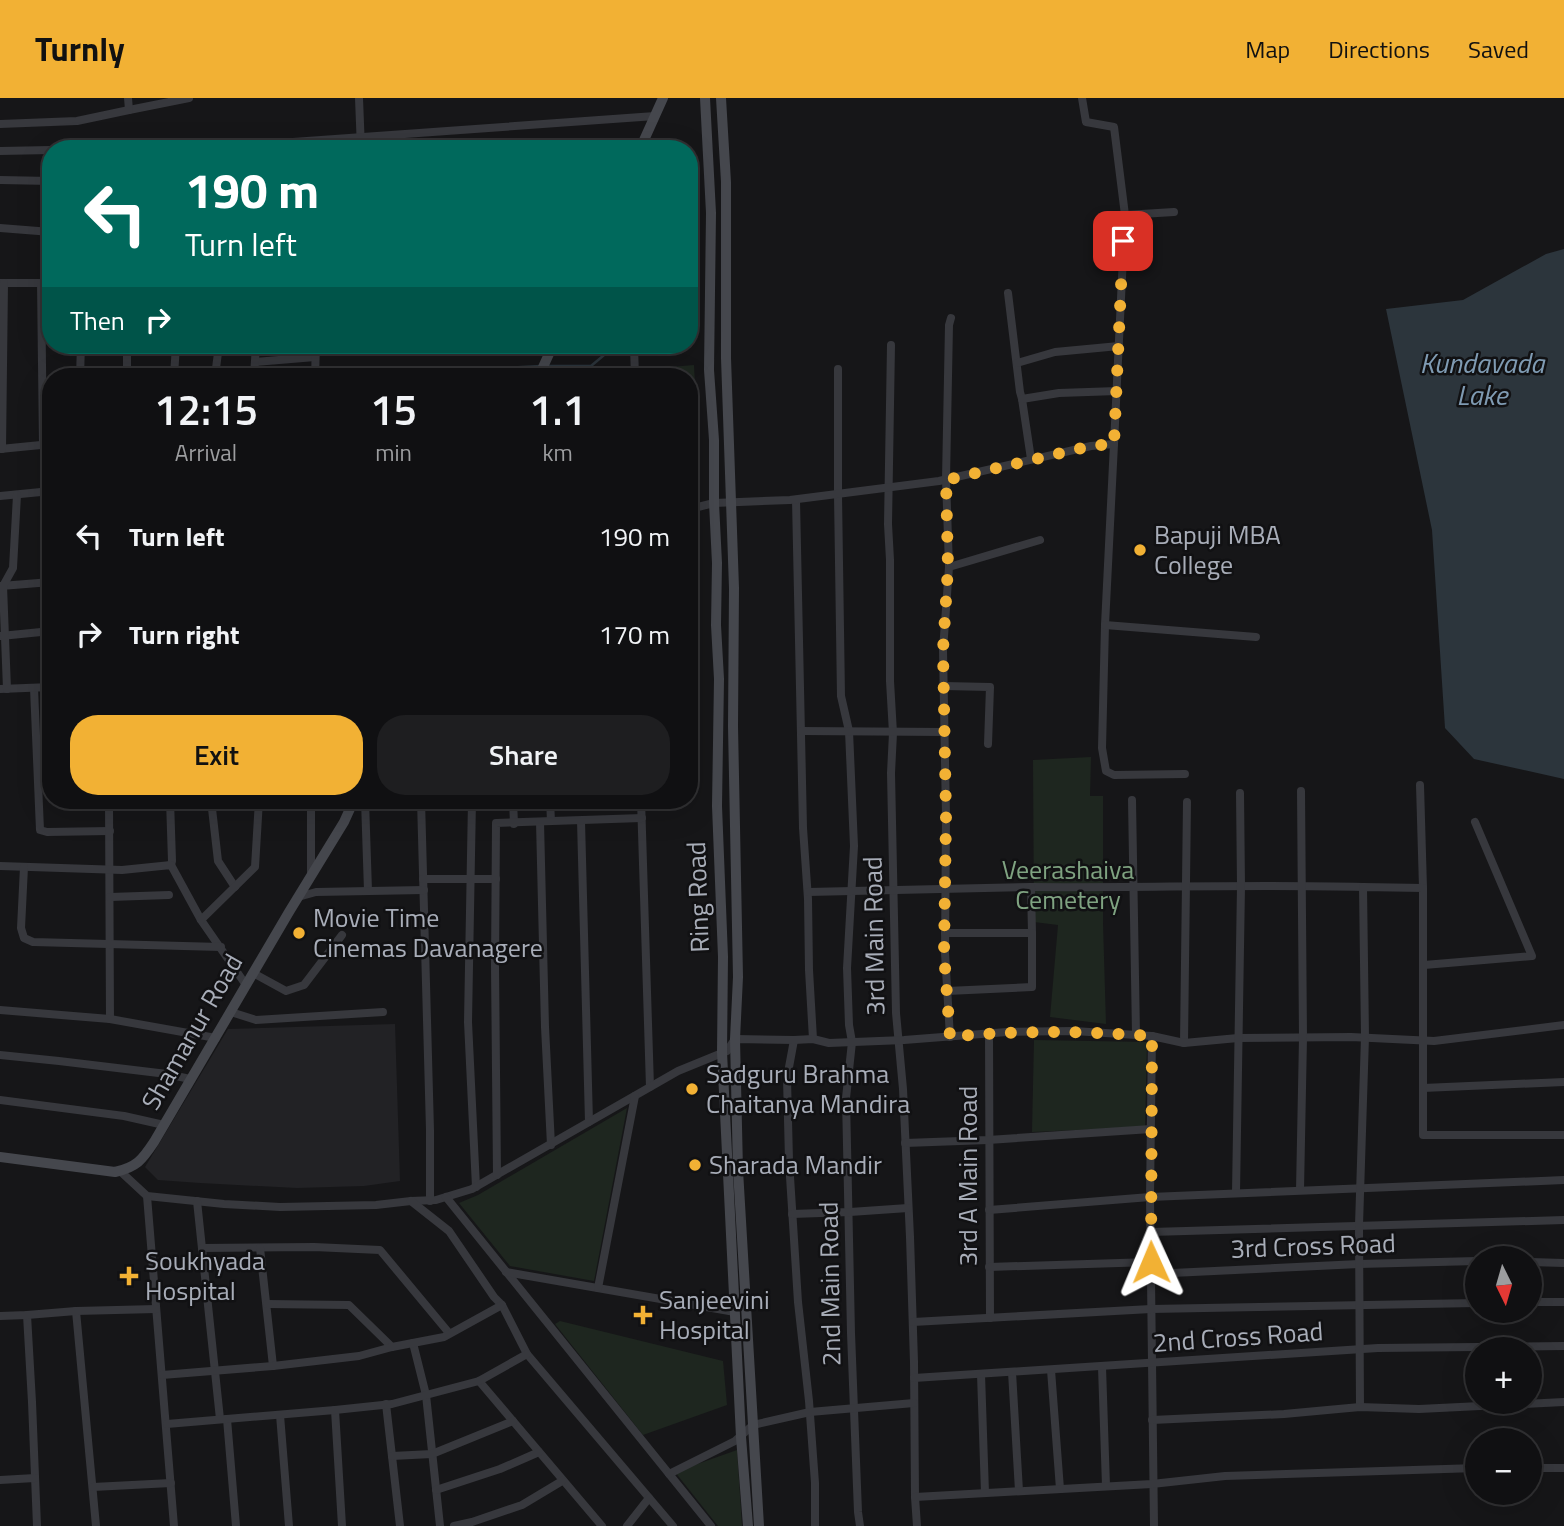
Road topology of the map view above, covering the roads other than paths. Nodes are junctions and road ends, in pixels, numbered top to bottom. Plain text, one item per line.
1 (128, 98) edge
2 (189, 98) edge
3 (359, 98) edge
4 (663, 98) edge
5 (705, 98) edge
6 (721, 98) edge
7 (1082, 98) edge
8 (129, 110) junction
9 (655, 116) junction
10 (0, 124) edge
11 (360, 138) junction
12 (330, 140) edge
13 (644, 140) edge
14 (42, 150) edge
15 (0, 151) edge
16 (0, 180) edge
17 (42, 181) edge
18 (1174, 212) dead end
19 (1125, 215) junction
20 (0, 228) edge
21 (42, 231) edge
22 (2, 283) edge
23 (41, 283) joint
24 (1008, 293) dead end
25 (42, 310) edge
26 (951, 318) dead end
27 (891, 345) dead end
28 (1119, 346) junction
29 (255, 354) edge
30 (315, 354) edge
31 (315, 357) junction
32 (255, 362) junction
33 (1017, 363) junction
34 (255, 368) edge
35 (315, 368) edge
36 (838, 369) dead end
37 (1117, 391) junction
38 (1023, 399) junction
39 (1114, 444) junction
40 (42, 445) edge
41 (1, 449) edge
42 (1031, 459) junction
43 (946, 480) junction
44 (889, 488) junction
45 (42, 492) edge
46 (17, 495) junction
47 (838, 495) junction
48 (0, 496) edge
49 (796, 500) junction
50 (731, 501) junction
51 (714, 503) junction
52 (698, 507) edge
53 (1040, 540) dead end
54 (948, 567) junction
55 (42, 583) edge
56 (1, 586) edge
57 (1105, 625) junction
58 (42, 632) edge
59 (2, 636) edge
60 (1256, 638) dead end
61 (944, 687) junction
62 (34, 688) junction
63 (42, 688) edge
64 (3, 689) edge
65 (801, 731) junction
66 (849, 731) junction
67 (945, 732) junction
68 (892, 733) junction
69 (988, 744) dead end
70 (1185, 774) dead end
71 (1420, 785) dead end
72 (1301, 791) dead end
73 (1240, 793) dead end
74 (1132, 800) dead end
75 (1187, 802) dead end
76 (109, 809) edge
77 (170, 809) edge
78 (212, 809) edge
79 (258, 809) edge
80 (311, 809) edge
81 (350, 809) edge
82 (365, 809) edge
83 (421, 809) edge
84 (472, 809) edge
85 (513, 809) edge
86 (550, 809) edge
87 (642, 809) edge
88 (642, 818) junction
89 (551, 821) junction
90 (582, 821) junction
91 (540, 822) junction
92 (1475, 822) dead end
93 (514, 824) junction
94 (110, 831) junction
95 (170, 865) junction
96 (0, 866) edge
97 (24, 867) junction
98 (110, 870) junction
99 (311, 875) junction
100 (423, 879) junction
101 (470, 879) junction
102 (496, 879) junction
103 (1301, 885) junction
104 (1241, 886) junction
105 (235, 887) junction
106 (1031, 887) junction
107 (1187, 887) junction
108 (1363, 887) junction
109 (1134, 888) junction
110 (1423, 888) junction
111 (424, 890) junction
112 (946, 890) junction
113 (368, 891) junction
114 (894, 891) junction
115 (808, 892) junction
116 (852, 892) junction
117 (169, 895) dead end
118 (110, 897) junction
119 (298, 897) junction
120 (201, 920) junction
121 (945, 933) junction
122 (1032, 933) junction
123 (342, 935) dead end
124 (110, 944) junction
125 (221, 947) junction
126 (1423, 965) junction
127 (253, 973) junction
128 (246, 985) junction
129 (947, 991) junction
130 (0, 1010) edge
131 (231, 1012) junction
132 (383, 1012) dead end
133 (110, 1019) junction
134 (1564, 1026) edge
135 (989, 1033) junction
136 (1136, 1035) junction
137 (1152, 1036) junction
138 (950, 1037) junction
139 (1365, 1037) junction
140 (216, 1038) junction
141 (1238, 1038) junction
142 (1303, 1038) junction
143 (735, 1039) junction
144 (813, 1039) junction
145 (794, 1040) junction
146 (899, 1040) junction
147 (1422, 1040) junction
148 (852, 1042) junction
149 (1184, 1043) junction
150 (722, 1052) junction
151 (0, 1055) edge
152 (190, 1079) junction
153 (1564, 1082) edge
154 (650, 1087) junction
155 (1423, 1088) junction
156 (635, 1096) junction
157 (0, 1100) edge
158 (589, 1122) junction
159 (164, 1125) junction
160 (1151, 1129) junction
161 (1564, 1135) edge
162 (988, 1140) junction
163 (905, 1143) junction
164 (551, 1145) junction
165 (0, 1157) edge
166 (120, 1171) junction
167 (497, 1175) junction
168 (1564, 1180) edge
169 (476, 1187) junction
170 (1360, 1188) junction
171 (1300, 1190) junction
172 (1236, 1193) junction
173 (147, 1196) junction
174 (1150, 1196) junction
175 (446, 1197) junction
176 (197, 1201) junction
177 (411, 1201) junction
178 (430, 1201) junction
179 (908, 1208) junction
180 (989, 1210) junction
181 (850, 1212) junction
182 (792, 1214) junction
183 (1564, 1220) edge
184 (1359, 1225) junction
185 (1151, 1232) junction
186 (202, 1248) junction
187 (260, 1248) junction
188 (1465, 1261) edge
189 (1151, 1262) junction
190 (1542, 1262) edge
191 (1564, 1263) edge
192 (1359, 1264) junction
193 (989, 1267) junction
194 (506, 1272) junction
195 (1151, 1274) junction
196 (598, 1288) junction
197 (1564, 1302) edge
198 (1465, 1303) edge
199 (1542, 1303) edge
200 (267, 1304) junction
201 (502, 1305) junction
202 (1359, 1305) junction
203 (156, 1309) junction
204 (1151, 1309) junction
205 (76, 1311) junction
206 (735, 1312) junction
207 (27, 1315) junction
208 (0, 1316) edge
209 (990, 1318) junction
210 (913, 1322) junction
211 (449, 1333) junction
212 (413, 1343) junction
213 (1564, 1346) edge
214 (392, 1347) junction
215 (1359, 1349) junction
216 (527, 1354) junction
217 (1152, 1364) junction
218 (273, 1366) junction
219 (1102, 1367) junction
220 (215, 1370) junction
221 (1051, 1370) junction
222 (1012, 1372) junction
223 (981, 1374) junction
224 (162, 1375) junction
225 (914, 1378) junction
226 (479, 1381) junction
227 (426, 1395) junction
228 (1564, 1402) edge
229 (915, 1403) junction
230 (386, 1404) junction
231 (1360, 1407) junction
232 (854, 1409) junction
233 (335, 1410) junction
234 (810, 1412) junction
235 (280, 1415) junction
236 (223, 1419) junction
237 (1152, 1420) junction
238 (513, 1421) junction
239 (167, 1424) junction
240 (753, 1425) junction
241 (741, 1437) junction
242 (539, 1452) junction
243 (432, 1454) junction
244 (392, 1456) junction
245 (1465, 1468) edge
246 (1542, 1468) edge
247 (1564, 1468) edge
248 (669, 1474) junction
249 (35, 1478) junction
250 (0, 1480) edge
251 (562, 1480) junction
252 (171, 1483) junction
253 (1152, 1484) junction
254 (1106, 1486) junction
255 (93, 1488) junction
256 (1059, 1489) junction
257 (436, 1490) junction
258 (1018, 1491) junction
259 (985, 1493) junction
260 (915, 1497) junction
261 (649, 1498) junction
262 (37, 1526) edge
263 (96, 1526) edge
264 (174, 1526) edge
265 (236, 1526) edge
266 (289, 1526) edge
267 (342, 1526) edge
268 (400, 1526) edge
269 (440, 1526) edge
270 (454, 1526) edge
271 (602, 1526) edge
272 (627, 1526) edge
273 (673, 1526) edge
274 (711, 1526) edge
275 (748, 1526) edge
276 (759, 1526) edge
277 (816, 1526) edge
278 (860, 1526) edge
279 (917, 1526) edge
280 (1154, 1526) edge

1 - 8 street
2 - 8 street
3 - 11 street
4 - 9 main road
5 - 51 main road, Ring Road
6 - 50 main road, Ring Road
7 - 19 street
8 - 10 street
9 - 11 street
9 - 13 main road
11 - 12 street
14 - 15 street
16 - 17 street
18 - 19 street
19 - 28 street
20 - 21 street
22 - 23 street
22 - 41 street
23 - 25 street
24 - 33 street
26 - 43 street
27 - 44 street, 3rd Main Road
28 - 33 street
28 - 37 street
29 - 32 street
30 - 31 street
31 - 32 street
31 - 35 street
32 - 34 street
33 - 38 street
36 - 47 street, 2nd Main Road
37 - 38 street
37 - 39 street
38 - 42 street
39 - 42 street
39 - 57 street
40 - 41 street
42 - 43 street
43 - 44 street
43 - 54 street
44 - 47 street
44 - 68 street, 3rd Main Road
45 - 46 street
46 - 48 street
46 - 56 street
47 - 49 street
47 - 66 street, 2nd Main Road
49 - 50 street
49 - 65 street
50 - 51 street
50 - 143 main road, Ring Road
51 - 52 street
51 - 150 main road, Ring Road
53 - 54 street
54 - 61 street
55 - 56 street
56 - 59 street
57 - 60 street
57 - 70 street
58 - 59 street
59 - 64 street
61 - 67 street
61 - 69 street
62 - 63 street
62 - 64 street
62 - 94 street
65 - 66 street
65 - 115 street
66 - 68 street
66 - 116 street, 2nd Main Road
67 - 68 street
67 - 112 street
68 - 114 street, 3rd Main Road
71 - 110 street
72 - 103 street
73 - 104 street
74 - 109 street
75 - 107 street
76 - 94 street
77 - 95 street
78 - 105 street
79 - 105 street
80 - 99 street
81 - 99 main road, Shamanur Road
82 - 113 street
83 - 100 street
84 - 101 street
85 - 93 street
86 - 89 street
87 - 88 street
88 - 90 street
88 - 154 street
89 - 90 street
89 - 91 street
90 - 158 street
91 - 93 street
91 - 164 street
92 - 126 street
93 - 102 street
94 - 98 street
95 - 98 street
95 - 120 street
96 - 97 street
97 - 98 street
97 - 124 street
98 - 118 street
99 - 119 main road, Shamanur Road
100 - 101 street
100 - 111 street
101 - 102 street
101 - 169 street
102 - 167 street
103 - 104 street
103 - 108 street
103 - 142 street
104 - 107 street
104 - 141 street
105 - 120 street
106 - 109 street
106 - 112 street
106 - 122 street
107 - 109 street
107 - 149 street
108 - 110 street
108 - 139 street
109 - 136 street
110 - 126 street
111 - 113 street
111 - 178 street
112 - 114 street
112 - 121 street
113 - 119 street
114 - 116 street
114 - 146 street, 3rd Main Road
115 - 116 street
115 - 144 street
116 - 148 street, 2nd Main Road
117 - 118 street
118 - 124 street
119 - 127 main road, Shamanur Road
120 - 125 street
121 - 122 street
121 - 129 street
122 - 129 street
123 - 127 street
124 - 125 street
124 - 133 street
125 - 128 street
126 - 147 street
127 - 128 main road, Shamanur Road
128 - 131 main road, Shamanur Road
129 - 138 street
130 - 133 street
131 - 132 street
131 - 140 main road, Shamanur Road
133 - 140 street
134 - 147 street
135 - 136 street
135 - 138 street
135 - 162 street, 3rd A Main Road
136 - 137 street
137 - 149 street
137 - 160 street
138 - 146 street
139 - 142 street
139 - 147 street
139 - 170 street
140 - 152 main road, Shamanur Road
141 - 142 street
141 - 149 street
141 - 172 street
142 - 171 street
143 - 145 street
143 - 150 street
143 - 240 main road, Ring Road
144 - 145 street
144 - 148 street
145 - 182 street
146 - 148 street
146 - 163 street, 3rd Main Road
147 - 155 street
148 - 181 street, 2nd Main Road
150 - 154 street
150 - 206 main road, Ring Road
151 - 152 street
152 - 159 main road, Shamanur Road
153 - 155 street
154 - 156 street
155 - 161 street
156 - 158 street
156 - 196 street
157 - 159 street
158 - 164 street
159 - 166 main road, Shamanur Road
160 - 162 street
160 - 174 street
162 - 163 street
162 - 180 street, 3rd A Main Road
163 - 179 street, 3rd Main Road
164 - 167 street
165 - 166 main road
166 - 173 street
167 - 169 street
168 - 170 street
169 - 175 street
170 - 171 street
170 - 184 street
171 - 172 street
172 - 174 street
173 - 176 street
173 - 203 street
174 - 180 street
174 - 185 street
175 - 178 street
175 - 194 street
176 - 177 street
176 - 186 street
177 - 178 street
177 - 201 street
179 - 181 street
179 - 210 street, 3rd Main Road
180 - 193 street, 3rd A Main Road
181 - 182 street
181 - 232 street, 2nd Main Road
182 - 234 street
183 - 184 street
184 - 185 street
184 - 192 street
185 - 189 street
186 - 187 street
186 - 220 street
187 - 200 street
187 - 211 street
188 - 192 street, 3rd Cross Road
189 - 193 street
189 - 195 street
190 - 191 street
192 - 195 street, 3rd Cross Road
192 - 202 street
193 - 209 street, 3rd A Main Road
194 - 196 street
194 - 248 street
195 - 204 street
196 - 206 street
197 - 199 street
198 - 202 street
200 - 214 street
200 - 218 street
201 - 211 street
201 - 216 street
202 - 204 street
202 - 215 street
203 - 205 street
203 - 224 street
204 - 209 street
204 - 217 street
205 - 207 street
205 - 255 street
206 - 241 main road, Ring Road
207 - 208 street
207 - 249 street
209 - 210 street
210 - 225 street, 3rd Main Road
211 - 212 street
212 - 214 street
212 - 227 street
213 - 215 street, 2nd Cross Road
214 - 218 street
215 - 217 street, 2nd Cross Road
215 - 231 street
216 - 226 street
216 - 261 street
217 - 219 street, 2nd Cross Road
217 - 237 street
218 - 220 street
219 - 221 street, 2nd Cross Road
219 - 254 street
220 - 224 street
220 - 236 street
221 - 222 street, 2nd Cross Road
221 - 256 street
222 - 223 street, 2nd Cross Road
222 - 258 street
223 - 225 street, 2nd Cross Road
223 - 259 street
224 - 239 street
225 - 229 street, 3rd Main Road
226 - 227 street
226 - 238 street
227 - 230 street
227 - 243 street
228 - 231 street
229 - 232 street
229 - 260 street, 3rd Main Road
230 - 233 street
230 - 244 street
231 - 237 street
232 - 234 street
232 - 278 street, 2nd Main Road
233 - 235 street
233 - 267 street
234 - 240 street
234 - 277 street
235 - 236 street
235 - 266 street
236 - 239 street
236 - 265 street
237 - 253 street
238 - 242 street
238 - 243 street
239 - 252 street
240 - 241 street
240 - 276 main road, Ring Road
241 - 248 street
241 - 275 main road, Ring Road
242 - 251 street
242 - 257 street
243 - 244 street
243 - 257 street
244 - 268 street
245 - 253 street
246 - 247 street
248 - 274 street
249 - 250 street
249 - 262 street
251 - 270 street
251 - 271 street
252 - 255 street
252 - 264 street
253 - 254 street
253 - 280 street
254 - 256 street
255 - 263 street
256 - 258 street
257 - 269 street
258 - 259 street
259 - 260 street
260 - 279 street, 3rd Main Road
261 - 272 street
261 - 273 street

